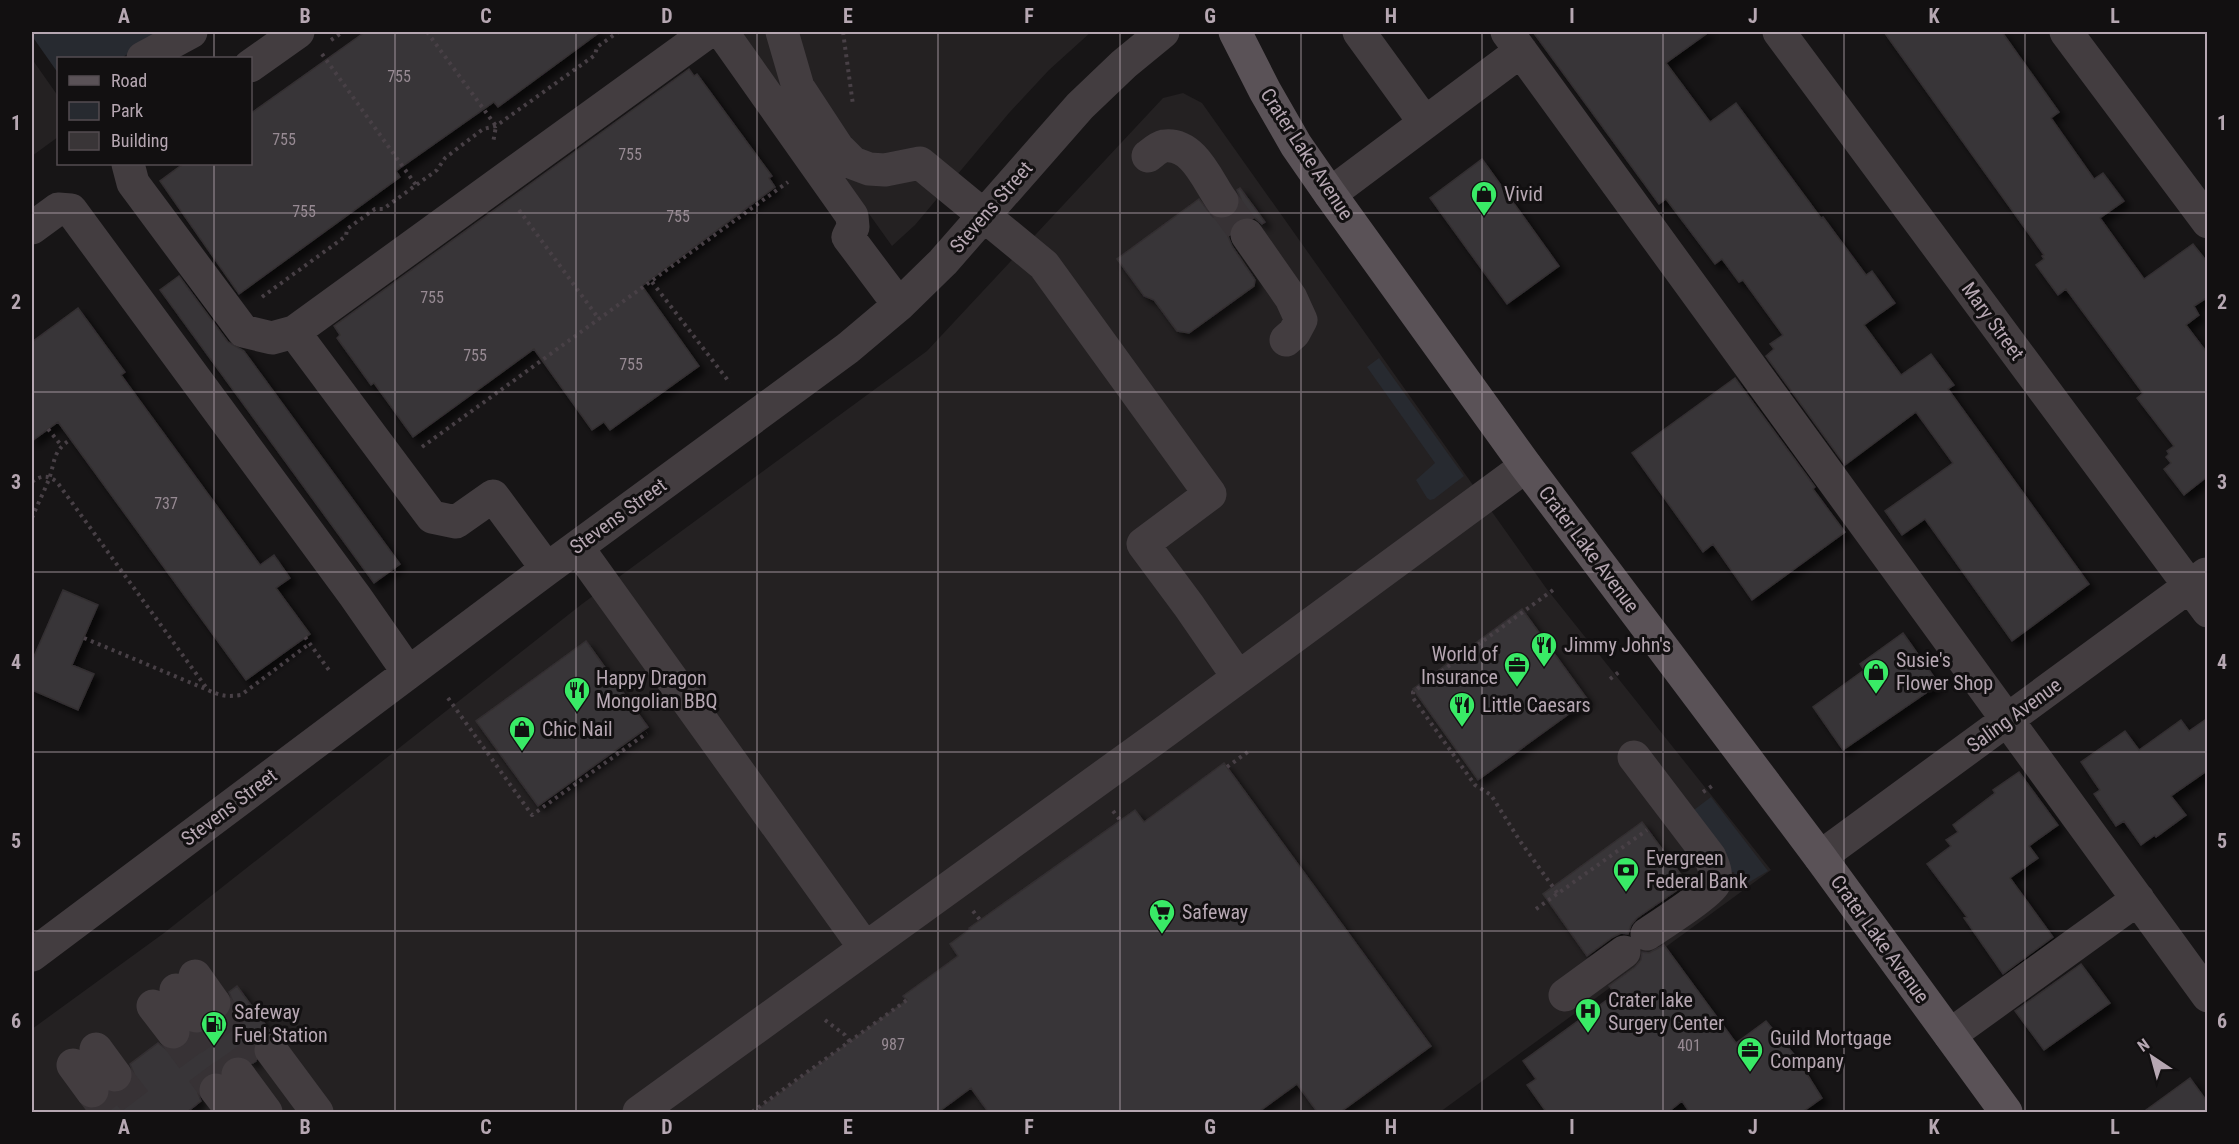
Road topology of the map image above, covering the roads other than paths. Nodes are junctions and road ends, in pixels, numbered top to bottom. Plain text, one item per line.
1 (191, 32) edge
2 (708, 32) edge
3 (722, 32) edge
4 (782, 32) edge
5 (1163, 32) edge
6 (1235, 32) edge
7 (1359, 32) edge
8 (1779, 32) edge
9 (2066, 32) edge
10 (308, 40) edge
11 (1514, 41) edge
12 (145, 57) edge
13 (252, 65) edge
14 (1425, 123) junction
15 (1148, 156) dead end
16 (128, 165) edge
17 (1330, 194) junction
18 (1228, 197) tunnel mouth
19 (985, 215) junction
20 (2208, 222) edge
21 (32, 228) edge
22 (1253, 230) tunnel mouth
23 (899, 305) junction
24 (1294, 330) dead end
25 (294, 332) junction
26 (1526, 466) junction
27 (577, 547) junction
28 (547, 569) junction
29 (2201, 590) edge
30 (408, 672) junction
31 (1238, 677) junction
32 (2008, 720) junction
33 (1634, 758) dead end
34 (1820, 857) junction
35 (2138, 899) junction
36 (865, 948) junction
37 (32, 955) edge
38 (183, 984) joint
39 (1565, 995) dead end
40 (2208, 996) edge
41 (1950, 1035) junction
42 (84, 1057) dead end
43 (243, 1078) edge
44 (104, 1083) tunnel mouth
45 (317, 1112) edge
46 (266, 1113) edge
47 (296, 1113) edge
48 (639, 1113) edge
49 (2006, 1113) edge

1 - 12 street
2 - 25 street
3 - 23 street
4 - 19 street
5 - 19 street, Stevens Street
6 - 17 main road, Crater Lake Avenue
7 - 14 street
8 - 29 street, Mary Street
9 - 20 street
10 - 13 street
11 - 14 street
11 - 32 street
14 - 17 street
15 - 18 street
16 - 25 street
17 - 26 main road, Crater Lake Avenue
19 - 23 street, Stevens Street
19 - 31 street
21 - 30 street
22 - 24 street
23 - 27 street, Stevens Street
25 - 28 street
26 - 31 street
26 - 34 main road, Crater Lake Avenue
27 - 28 street, Stevens Street
27 - 36 street
28 - 30 street, Stevens Street
29 - 32 street, Saling Avenue
30 - 37 street, Stevens Street
31 - 36 street
32 - 34 street, Saling Avenue
32 - 35 street
33 - 39 street
34 - 41 main road, Crater Lake Avenue
35 - 40 street
35 - 41 street
36 - 48 street
38 - 38 street
41 - 49 main road, Crater Lake Avenue
42 - 44 street
43 - 45 street
43 - 46 street
43 - 47 street

